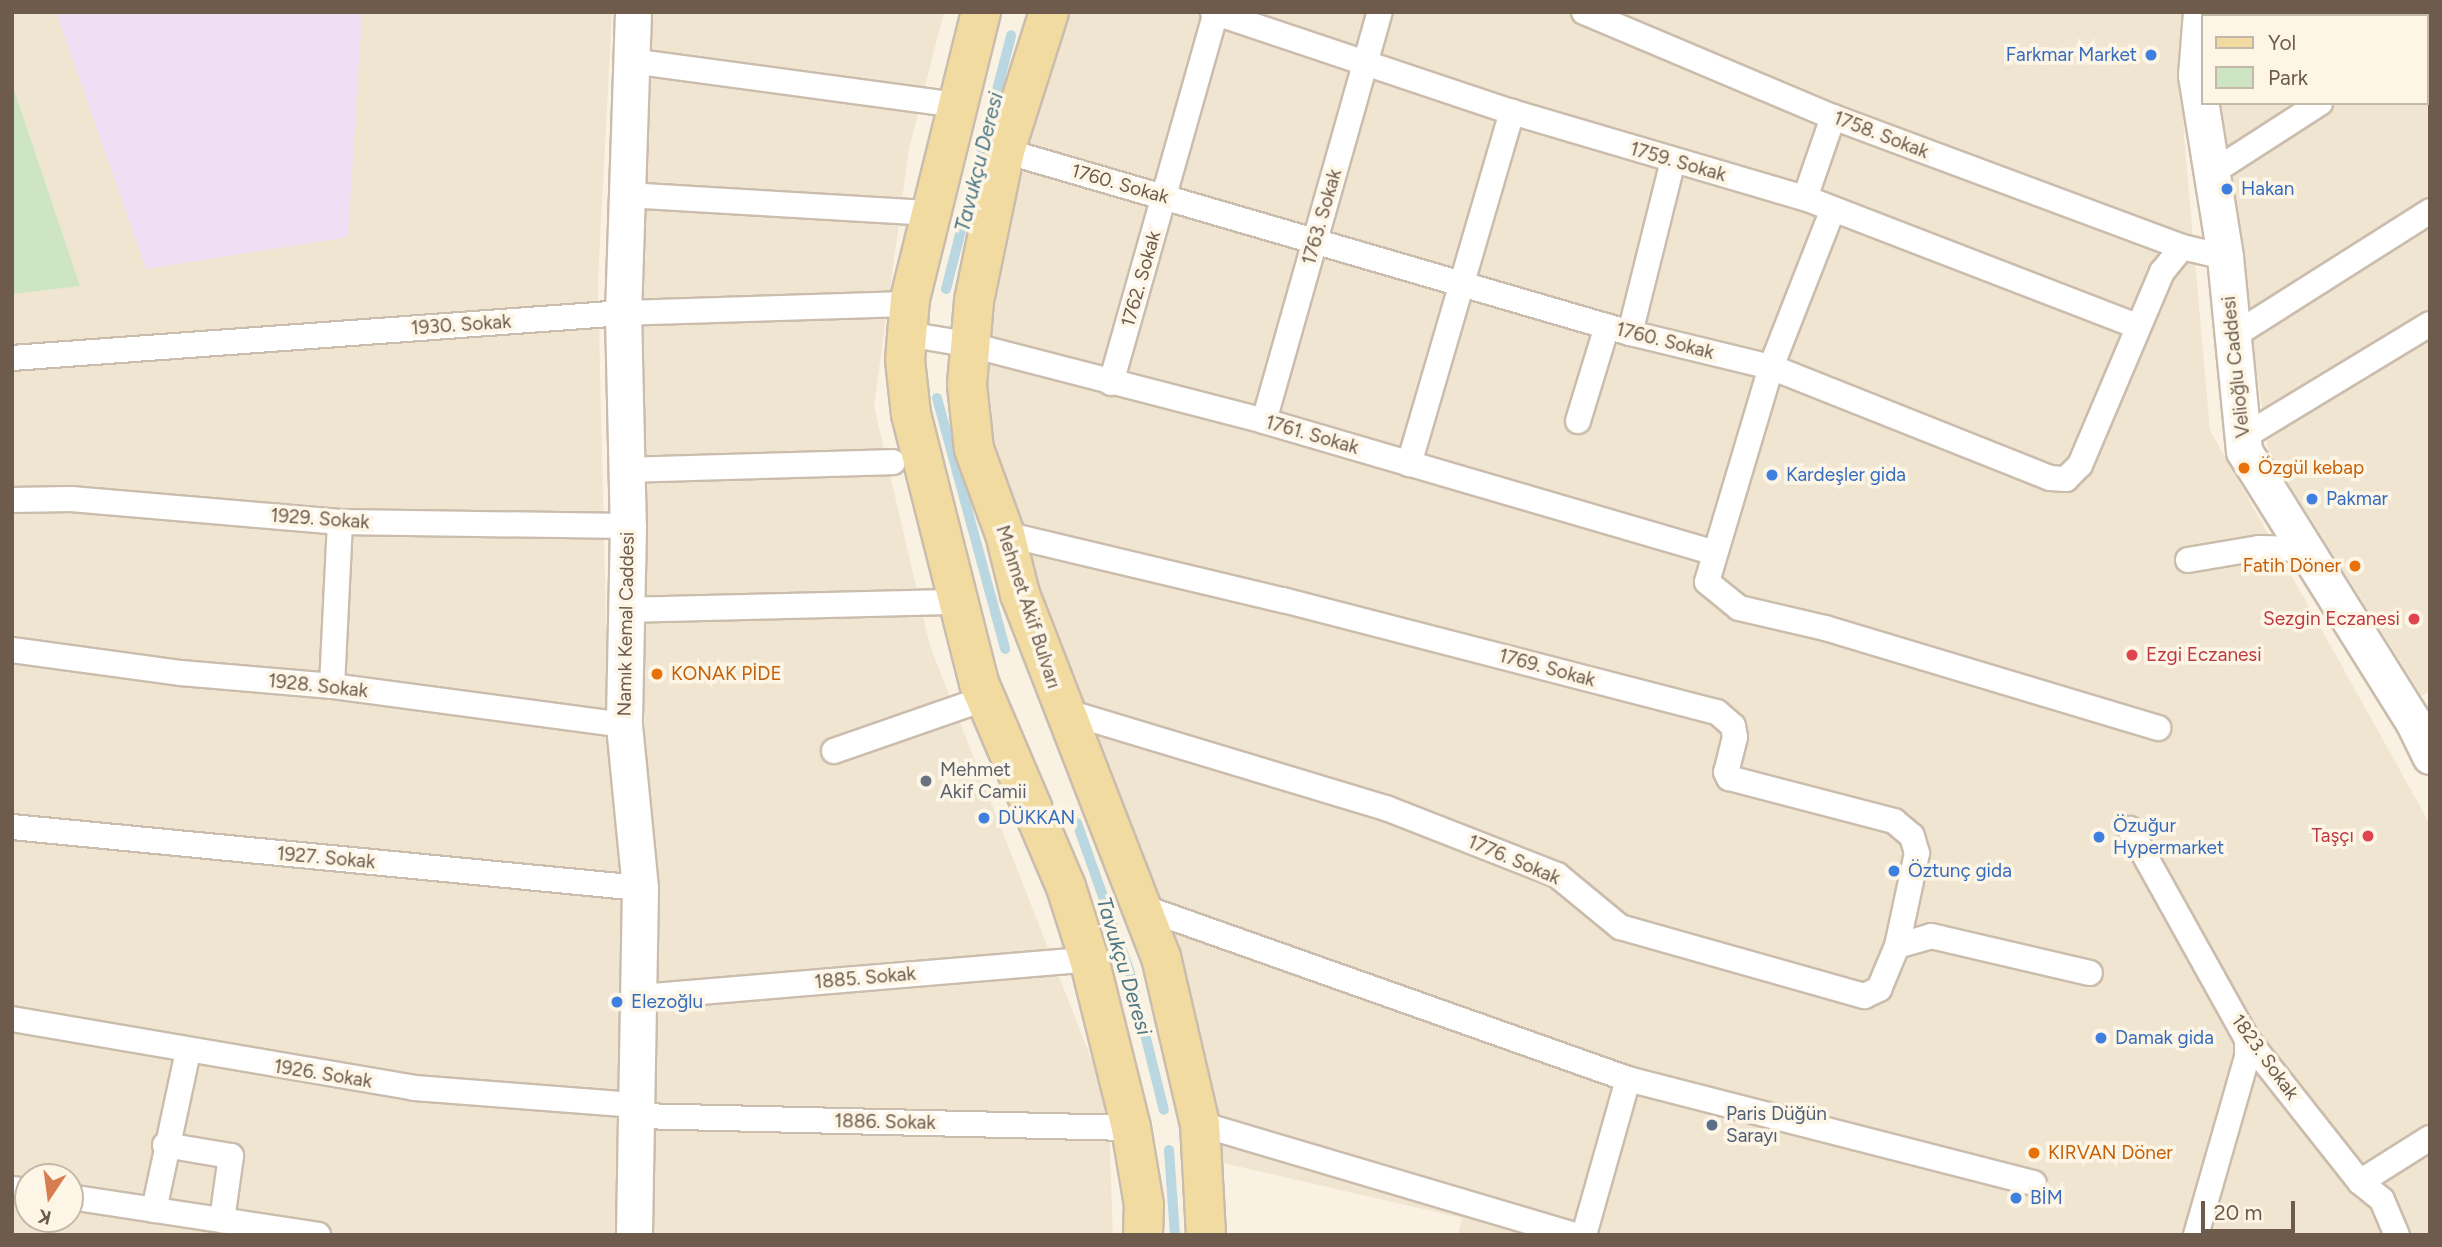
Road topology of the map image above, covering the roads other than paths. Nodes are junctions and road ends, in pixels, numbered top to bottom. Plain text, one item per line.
1 (633, 12) edge
2 (981, 12) edge
3 (1049, 12) edge
4 (1380, 12) edge
5 (1584, 12) edge
6 (1214, 13) edge
7 (2200, 42) edge
8 (631, 61) junction
9 (1368, 63) junction
10 (2199, 73) edge
11 (957, 105) junction
12 (2202, 105) edge
13 (2317, 105) edge
14 (1512, 112) junction
15 (1833, 117) junction
16 (1005, 150) junction
17 (1673, 161) junction
18 (2210, 174) junction
19 (626, 194) junction
20 (1164, 197) junction
21 (1805, 198) junction
22 (1833, 209) junction
23 (2430, 211) edge
24 (931, 213) junction
25 (1315, 241) junction
26 (2182, 247) junction
27 (2225, 257) junction
28 (1458, 283) junction
29 (623, 313) junction
30 (909, 319) junction
31 (2430, 324) edge
32 (2137, 326) junction
33 (1618, 329) junction
34 (2230, 338) junction
35 (967, 344) junction
36 (12, 358) edge
37 (1771, 367) junction
38 (1111, 383) junction
39 (1264, 421) junction
40 (1578, 421) dead end
41 (2245, 436) junction
42 (893, 462) dead end
43 (1409, 464) junction
44 (626, 470) junction
45 (12, 500) edge
46 (340, 522) junction
47 (628, 526) junction
48 (1005, 534) junction
49 (2304, 549) junction
50 (1713, 552) junction
51 (2188, 560) dead end
52 (958, 602) junction
53 (625, 610) junction
54 (12, 650) edge
55 (332, 686) junction
56 (986, 698) junction
57 (1064, 711) junction
58 (2421, 714) edge
59 (624, 725) junction
60 (2158, 728) dead end
61 (834, 751) dead end
62 (2430, 756) edge
63 (12, 827) edge
64 (2130, 829) dead end
65 (640, 888) junction
66 (1142, 906) junction
67 (1897, 946) junction
68 (1089, 959) junction
69 (2090, 973) dead end
70 (641, 997) junction
71 (12, 1019) edge
72 (2247, 1038) junction
73 (188, 1052) junction
74 (1628, 1079) junction
75 (638, 1111) junction
76 (1200, 1124) junction
77 (1131, 1128) junction
78 (2430, 1138) edge
79 (165, 1145) junction
80 (2360, 1182) junction
81 (2034, 1183) dead end
82 (84, 1199) edge
83 (153, 1210) junction
84 (222, 1220) junction
85 (318, 1235) edge
86 (634, 1235) edge
87 (1143, 1235) edge
88 (1206, 1235) edge
89 (1575, 1235) edge
90 (1584, 1235) edge
91 (2196, 1235) edge
92 (2397, 1235) edge

1 - 8 street, Namık Kemal Caddesi
2 - 11 main road
3 - 16 main road, Mehmet Akif Bulvarı
4 - 9 street, 1763. Sokak
5 - 15 street, 1758. Sokak
6 - 9 street, 1759. Sokak
6 - 20 street, 1762. Sokak
7 - 10 street, Velioğlu Caddesi
8 - 11 street
8 - 19 street, Namık Kemal Caddesi
9 - 14 street, 1759. Sokak
9 - 25 street, 1763. Sokak
11 - 24 main road
12 - 18 street, Velioğlu Caddesi
13 - 18 street
14 - 17 street, 1759. Sokak
14 - 28 street
15 - 21 street
15 - 26 street, 1758. Sokak
16 - 20 street, 1760. Sokak
16 - 35 main road, Mehmet Akif Bulvarı
17 - 21 street, 1759. Sokak
17 - 33 street
18 - 27 street, Velioğlu Caddesi
19 - 24 street
19 - 29 street, Namık Kemal Caddesi
20 - 25 street, 1760. Sokak
20 - 38 street, 1762. Sokak
21 - 22 street, 1759. Sokak
22 - 32 street, 1759. Sokak
22 - 37 street
23 - 34 street
24 - 30 main road
25 - 28 street, 1760. Sokak
25 - 39 street, 1763. Sokak
26 - 27 street, 1758. Sokak
26 - 32 street, 1760. Sokak
27 - 34 street, Velioğlu Caddesi
28 - 33 street, 1760. Sokak
28 - 43 street
29 - 30 street, 1930. Sokak
29 - 36 street, 1930. Sokak
29 - 44 street, Namık Kemal Caddesi
30 - 35 street, 1761. Sokak
30 - 52 main road
31 - 41 street
32 - 37 street, 1760. Sokak
33 - 37 street, 1760. Sokak
33 - 40 street
34 - 41 street, Velioğlu Caddesi
35 - 38 street, 1761. Sokak
35 - 48 main road, Mehmet Akif Bulvarı
37 - 50 street
38 - 39 street, 1761. Sokak
39 - 43 street, 1761. Sokak
41 - 49 street, Velioğlu Caddesi
42 - 44 street
43 - 50 street, 1761. Sokak
44 - 47 street, Namık Kemal Caddesi
45 - 46 street, 1929. Sokak
46 - 47 street, 1929. Sokak
46 - 55 street
47 - 53 street, Namık Kemal Caddesi
48 - 57 main road, Mehmet Akif Bulvarı
48 - 67 street, 1769. Sokak
49 - 51 street
49 - 58 street, Velioğlu Caddesi
50 - 60 street
52 - 53 street
52 - 56 main road
53 - 59 street, Namık Kemal Caddesi
54 - 55 street, 1928. Sokak
55 - 59 street, 1928. Sokak
56 - 61 street
56 - 68 main road
57 - 66 main road, Mehmet Akif Bulvarı
57 - 67 street, 1776. Sokak
58 - 62 street, Velioğlu Caddesi
59 - 65 street, Namık Kemal Caddesi
63 - 65 street, 1927. Sokak
64 - 72 street, 1823. Sokak
65 - 70 street, Namık Kemal Caddesi
66 - 74 street
66 - 76 main road, Mehmet Akif Bulvarı
67 - 69 street
68 - 70 street, 1885. Sokak
68 - 77 main road
70 - 75 street, Namık Kemal Caddesi
71 - 73 street, 1926. Sokak
72 - 80 street, 1823. Sokak
72 - 91 street
73 - 75 street, 1926. Sokak
73 - 79 street
74 - 81 street
74 - 90 street
75 - 77 street, 1886. Sokak
75 - 86 street, Namık Kemal Caddesi
76 - 88 main road, Mehmet Akif Bulvarı
76 - 89 street
77 - 87 main road
78 - 80 street
79 - 83 street
79 - 84 street
80 - 92 street, 1823. Sokak
82 - 83 street
83 - 84 street
84 - 85 street

